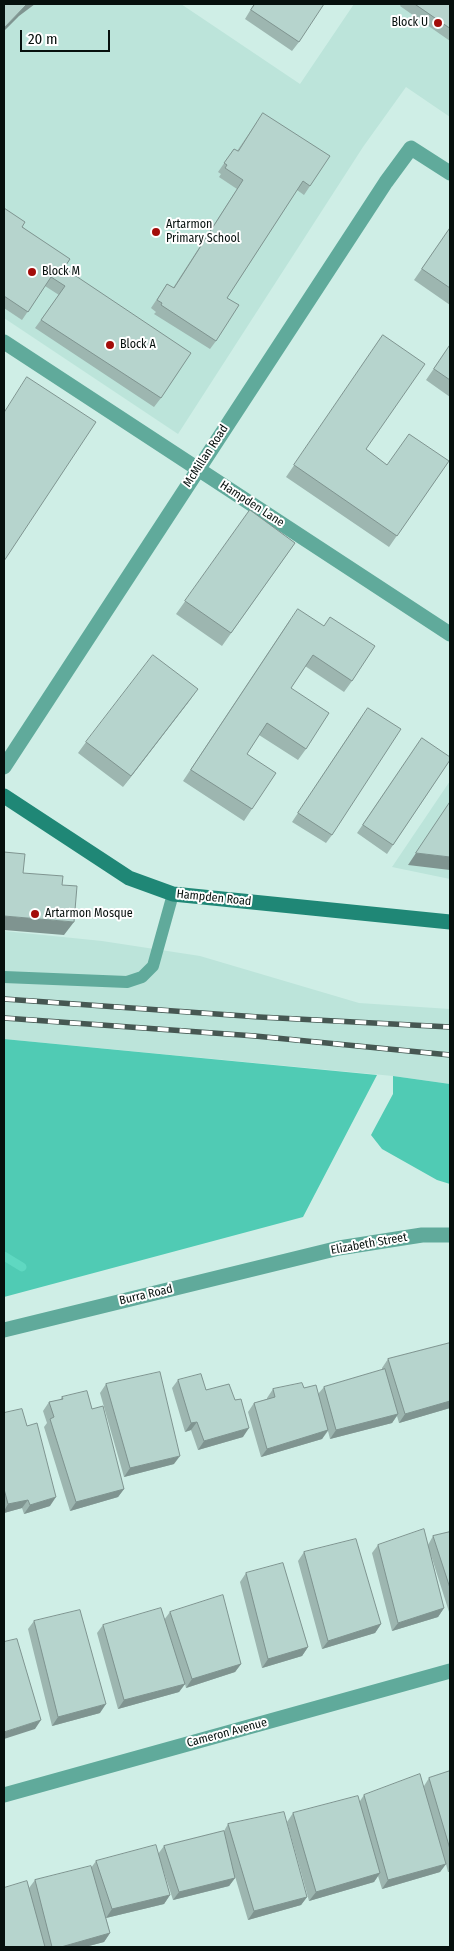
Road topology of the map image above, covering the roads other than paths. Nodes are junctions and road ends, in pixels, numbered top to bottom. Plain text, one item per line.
1 (450, 173) edge
2 (4, 342) edge
3 (198, 468) junction
4 (450, 634) edge
5 (4, 767) edge
6 (4, 796) edge
7 (173, 894) junction
8 (450, 922) edge
9 (4, 977) edge
10 (450, 1235) edge
11 (288, 1261) joint
12 (4, 1330) edge
13 (450, 1671) edge
14 (4, 1795) edge

1 - 3 street, McMillan Road
2 - 3 street, Hampden Lane
3 - 4 street, Hampden Lane
3 - 5 street, McMillan Road
6 - 7 street, Hampden Road
7 - 8 street, Hampden Road
7 - 9 lane
10 - 11 street, Elizabeth Street
11 - 12 street, Burra Road
13 - 14 street, Cameron Avenue

